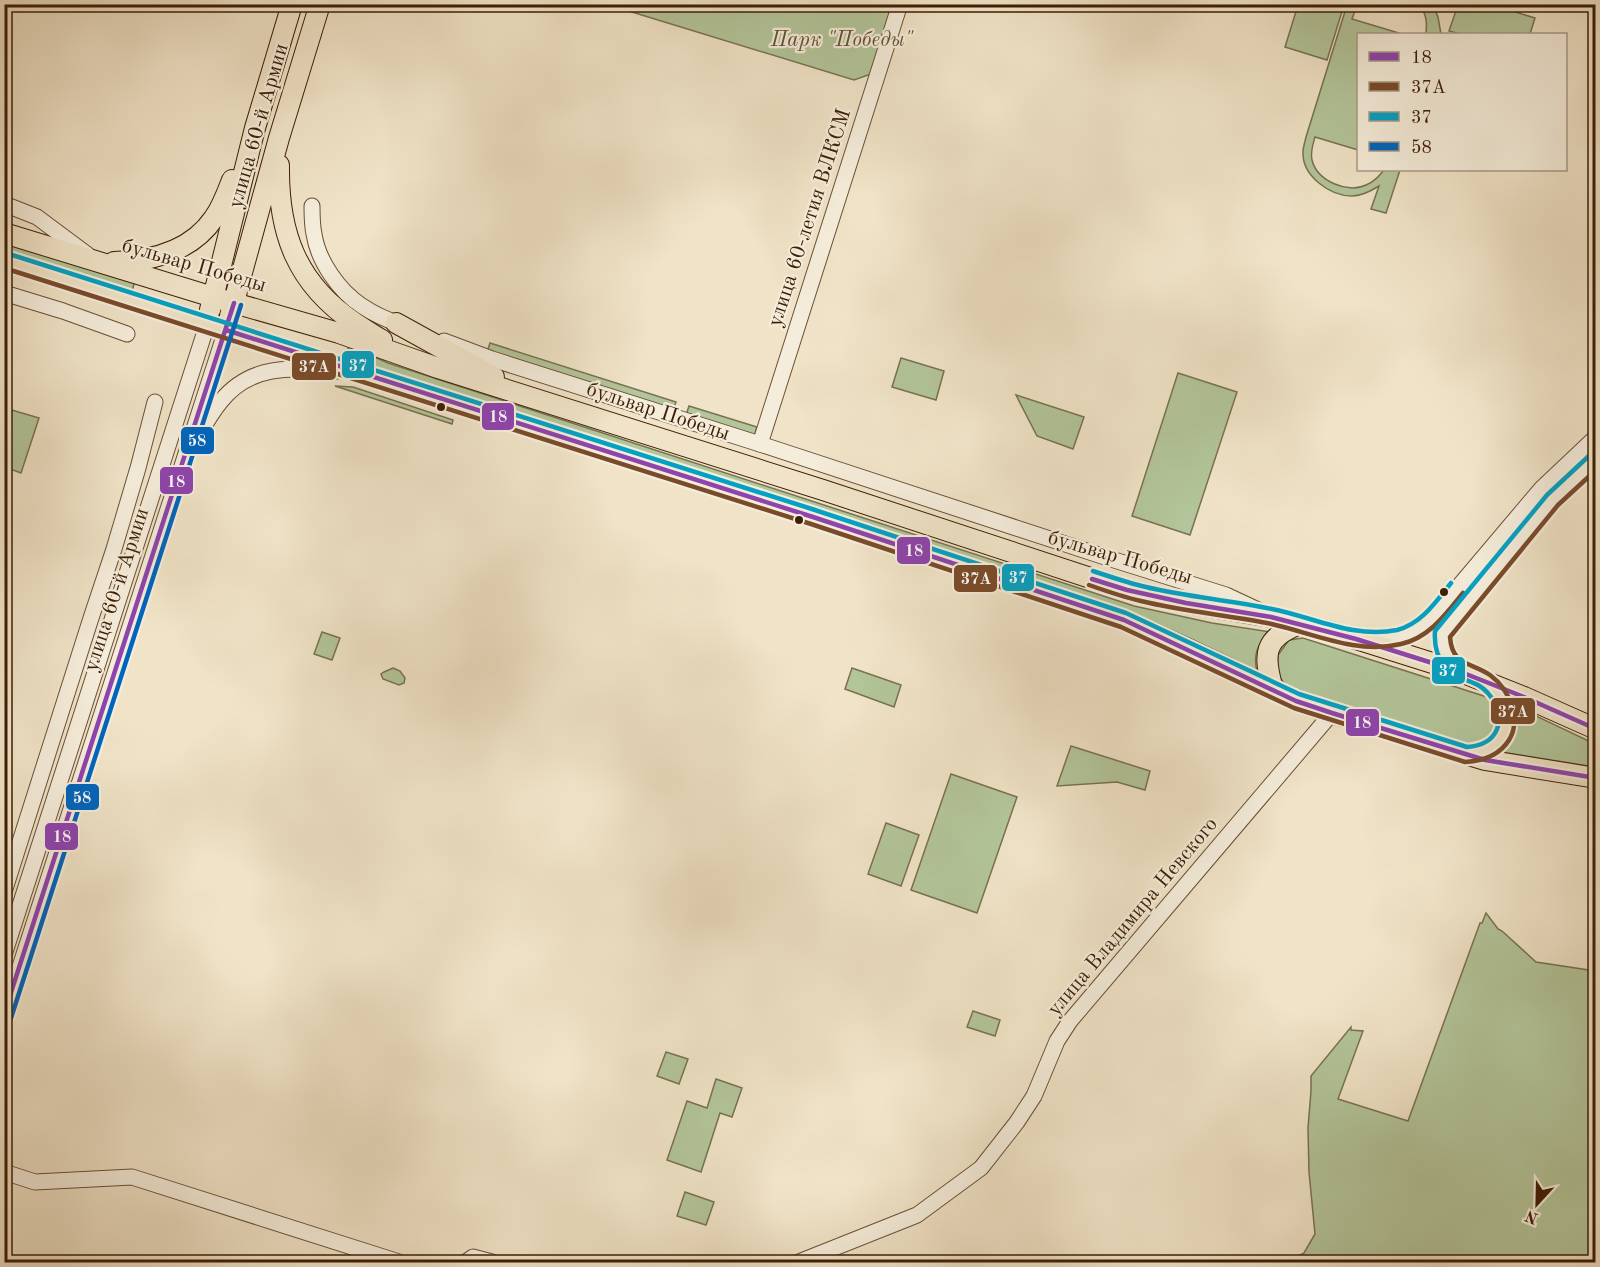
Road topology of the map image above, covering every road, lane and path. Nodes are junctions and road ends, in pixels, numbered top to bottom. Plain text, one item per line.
1 (292, 4) edge
2 (320, 4) edge
3 (900, 4) edge
4 (255, 128) junction
5 (279, 138) junction
6 (4, 204) edge
7 (312, 206) dead end
8 (4, 232) edge
9 (4, 260) edge
10 (98, 262) junction
11 (4, 293) edge
12 (213, 297) junction
13 (234, 303) junction
14 (396, 323) junction
15 (216, 327) junction
16 (127, 334) dead end
17 (438, 368) junction
18 (366, 374) junction
19 (534, 398) junction
20 (155, 402) dead end
21 (1596, 437) edge
22 (760, 444) junction
23 (186, 457) junction
24 (1596, 459) edge
25 (1271, 617) junction
26 (111, 624) junction
27 (1300, 624) junction
28 (130, 630) junction
29 (1356, 639) junction
30 (1461, 672) junction
31 (1487, 682) junction
32 (1273, 689) junction
33 (1332, 713) junction
34 (1596, 729) edge
35 (1466, 755) junction
36 (1596, 778) edge
37 (4, 892) edge
38 (4, 955) edge
39 (4, 1016) edge
40 (4, 1172) edge
41 (399, 1263) edge
42 (466, 1263) edge
43 (492, 1263) edge
44 (799, 1263) edge

1 - 4 main road, улица 60-й Армии
2 - 5 main road, улица 60-й Армии
3 - 22 street, улица 60-летия ВЛКСМ
4 - 10 main road
4 - 12 main road, улица 60-й Армии
5 - 13 main road, улица 60-й Армии
5 - 17 main road
6 - 10 street
7 - 14 street
8 - 10 main road, бульвар Победы
9 - 15 main road
10 - 12 main road, бульвар Победы
11 - 16 street
12 - 13 main road, бульвар Победы
12 - 15 main road, улица 60-й Армии
13 - 15 main road, улица 60-й Армии
13 - 17 main road, бульвар Победы
14 - 19 main road
14 - 22 street
15 - 18 main road
15 - 23 street, улица 60-й Армии
15 - 26 street, улица 60-й Армии
17 - 19 main road, бульвар Победы
18 - 23 street
18 - 32 main road
19 - 25 main road, бульвар Победы
20 - 37 street
21 - 29 street
22 - 25 street
23 - 28 street, улица 60-й Армии
24 - 30 street
25 - 27 main road, бульвар Победы
26 - 28 street
26 - 38 street, улица 60-й Армии
27 - 29 main road, бульвар Победы
27 - 32 main road
28 - 39 street, улица 60-й Армии
29 - 30 main road, бульвар Победы
30 - 31 main road, бульвар Победы
31 - 34 main road, бульвар Победы
31 - 35 main road
32 - 33 main road
33 - 35 main road
33 - 44 street, улица Владимира Невского
35 - 36 main road
40 - 41 street
42 - 43 street

